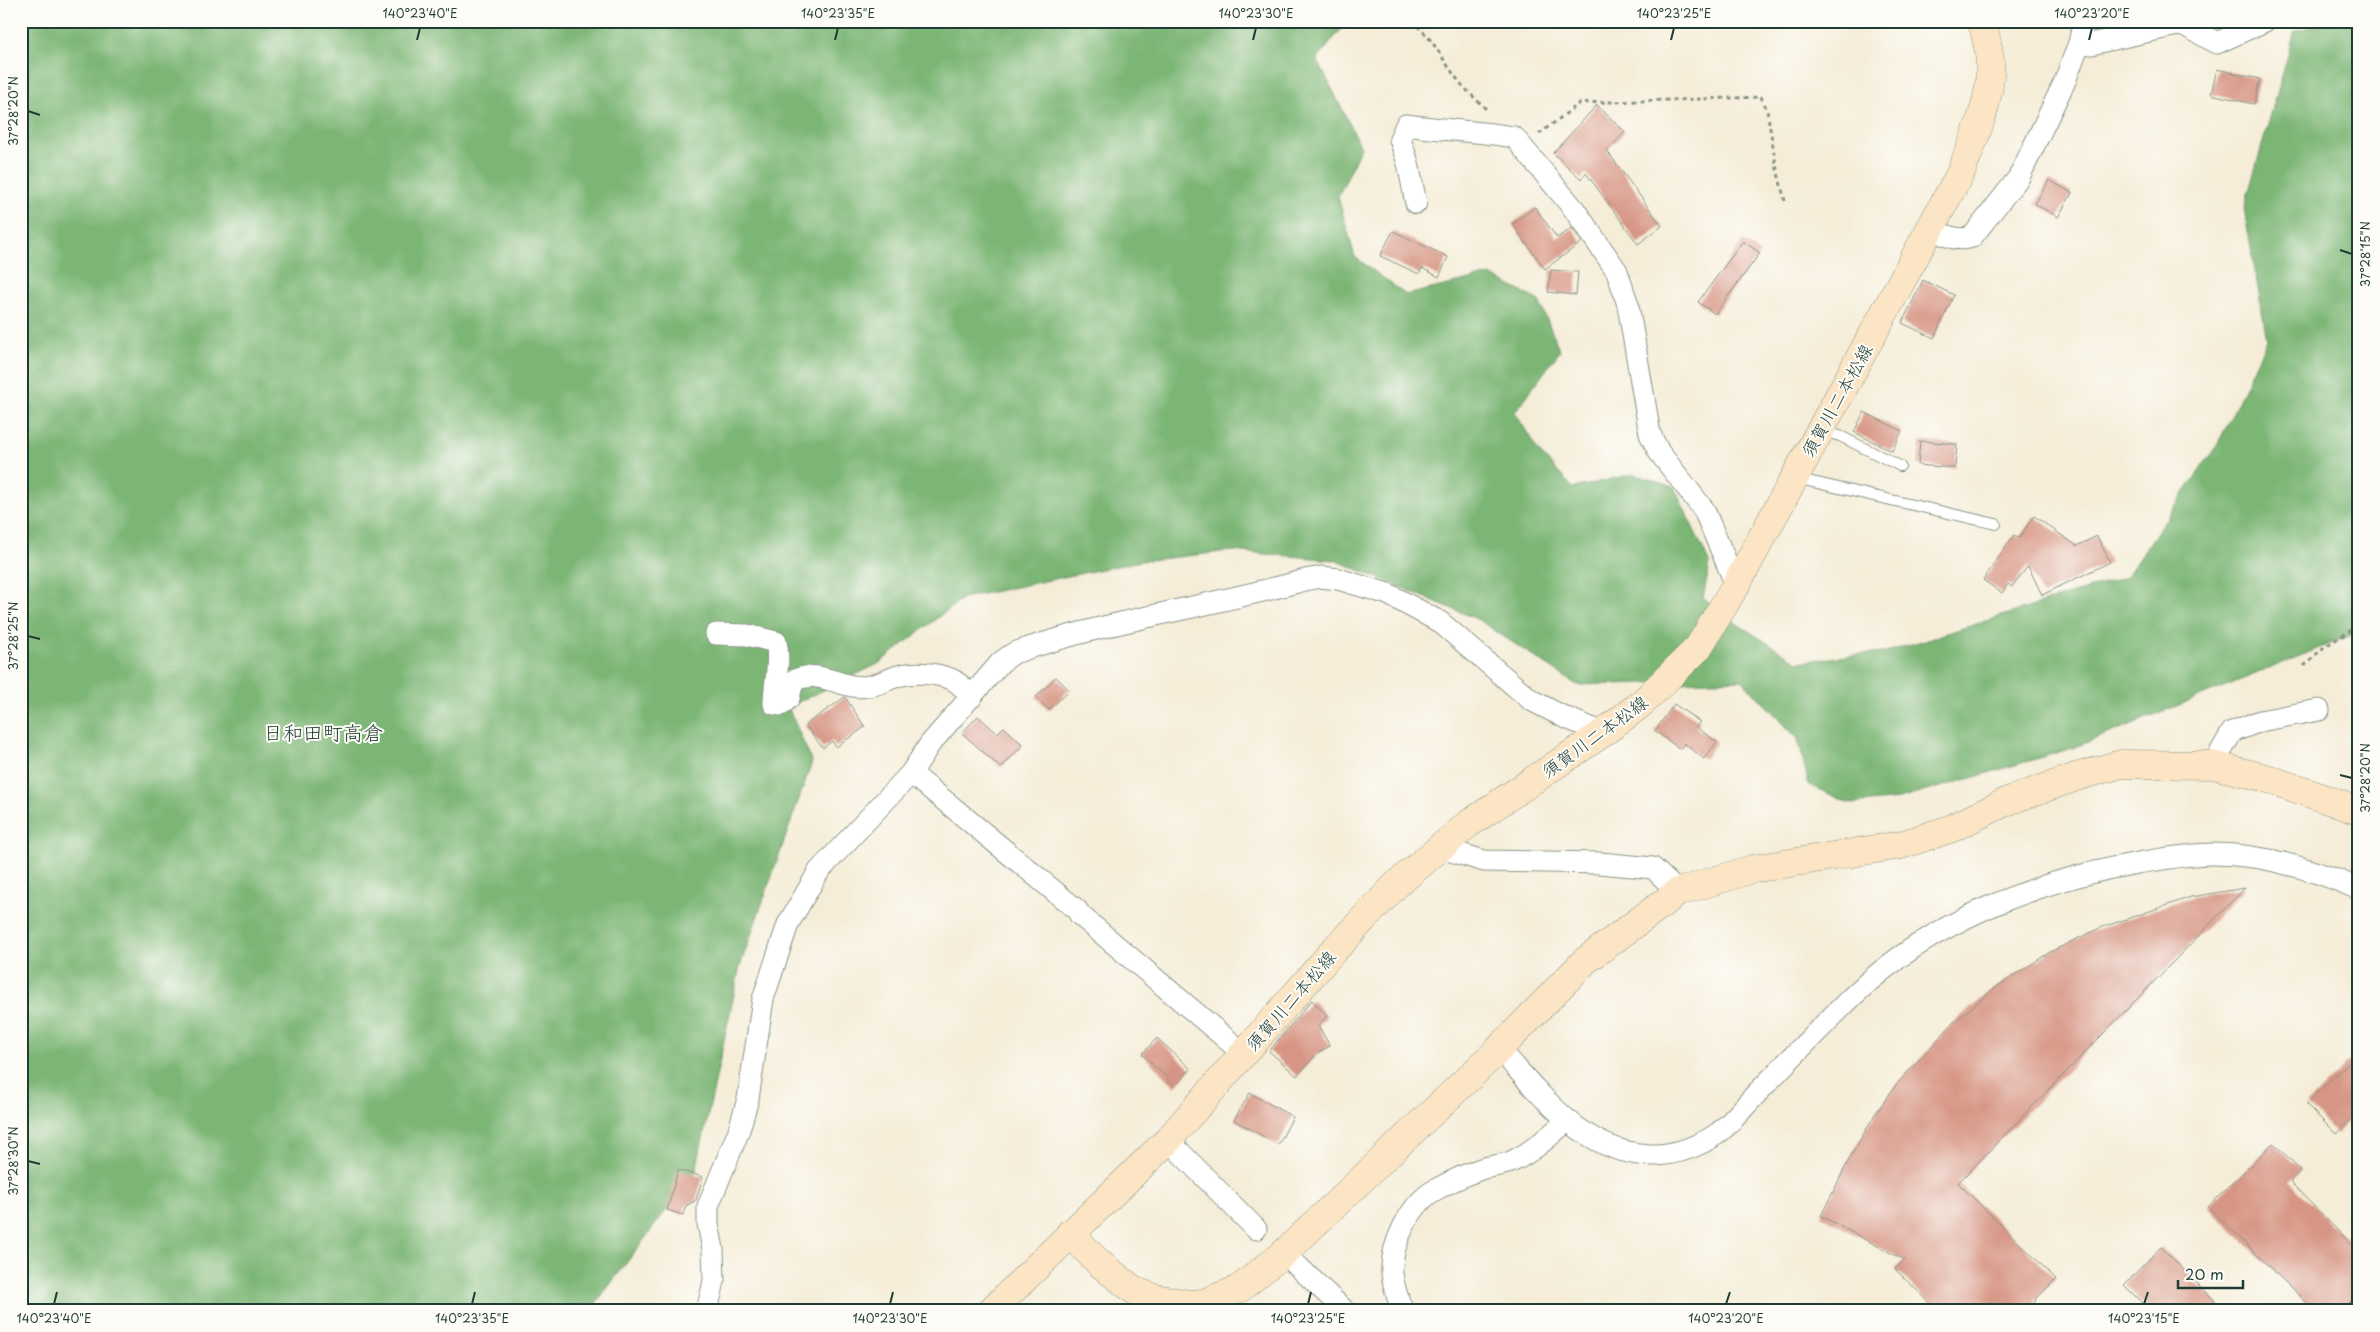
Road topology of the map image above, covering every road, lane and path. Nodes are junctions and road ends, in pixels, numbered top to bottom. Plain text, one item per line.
1 (1411, 21) edge
2 (1982, 21) edge
3 (2084, 21) edge
4 (2265, 21) edge
5 (2183, 22) edge
6 (2079, 43) junction
7 (1519, 142) junction
8 (1785, 202) dead end
9 (1416, 204) dead end
10 (1931, 229) junction
11 (1820, 430) junction
12 (1900, 466) dead end
13 (1794, 477) junction
14 (1996, 524) dead end
15 (1736, 585) junction
16 (2359, 626) edge
17 (716, 634) dead end
18 (2304, 666) dead end
19 (972, 696) junction
20 (2319, 710) dead end
21 (1603, 733) junction
22 (2213, 765) junction
23 (911, 773) junction
24 (2359, 811) edge
25 (1441, 848) junction
26 (2359, 889) edge
27 (1678, 892) junction
28 (1499, 1049) junction
29 (1244, 1054) junction
30 (1568, 1120) junction
31 (1168, 1140) junction
32 (1256, 1229) dead end
33 (1070, 1233) junction
34 (1284, 1253) junction
35 (1220, 1303) edge
36 (707, 1311) edge
37 (991, 1311) edge
38 (1345, 1311) edge
39 (1403, 1311) edge

1 - 7 path
2 - 10 main road, 須賀川二本松線
3 - 6 street
4 - 5 street
5 - 6 street
6 - 10 street
7 - 8 path
7 - 9 street
7 - 15 street
10 - 11 main road, 須賀川二本松線
11 - 12 lane
11 - 13 main road, 須賀川二本松線
13 - 14 lane
13 - 15 main road, 須賀川二本松線
15 - 21 main road, 須賀川二本松線
16 - 18 path
17 - 19 street
19 - 21 street
19 - 23 street
20 - 22 street
21 - 25 main road, 須賀川二本松線
22 - 24 main road
22 - 27 main road
23 - 29 street
23 - 36 street
25 - 27 street
25 - 29 main road, 須賀川二本松線
26 - 30 street
27 - 28 main road
28 - 30 street
28 - 34 main road
29 - 31 main road, 須賀川二本松線
30 - 39 street
31 - 32 street
31 - 33 main road, 須賀川二本松線
33 - 35 main road
33 - 37 main road, 須賀川二本松線
34 - 35 main road
34 - 38 street

